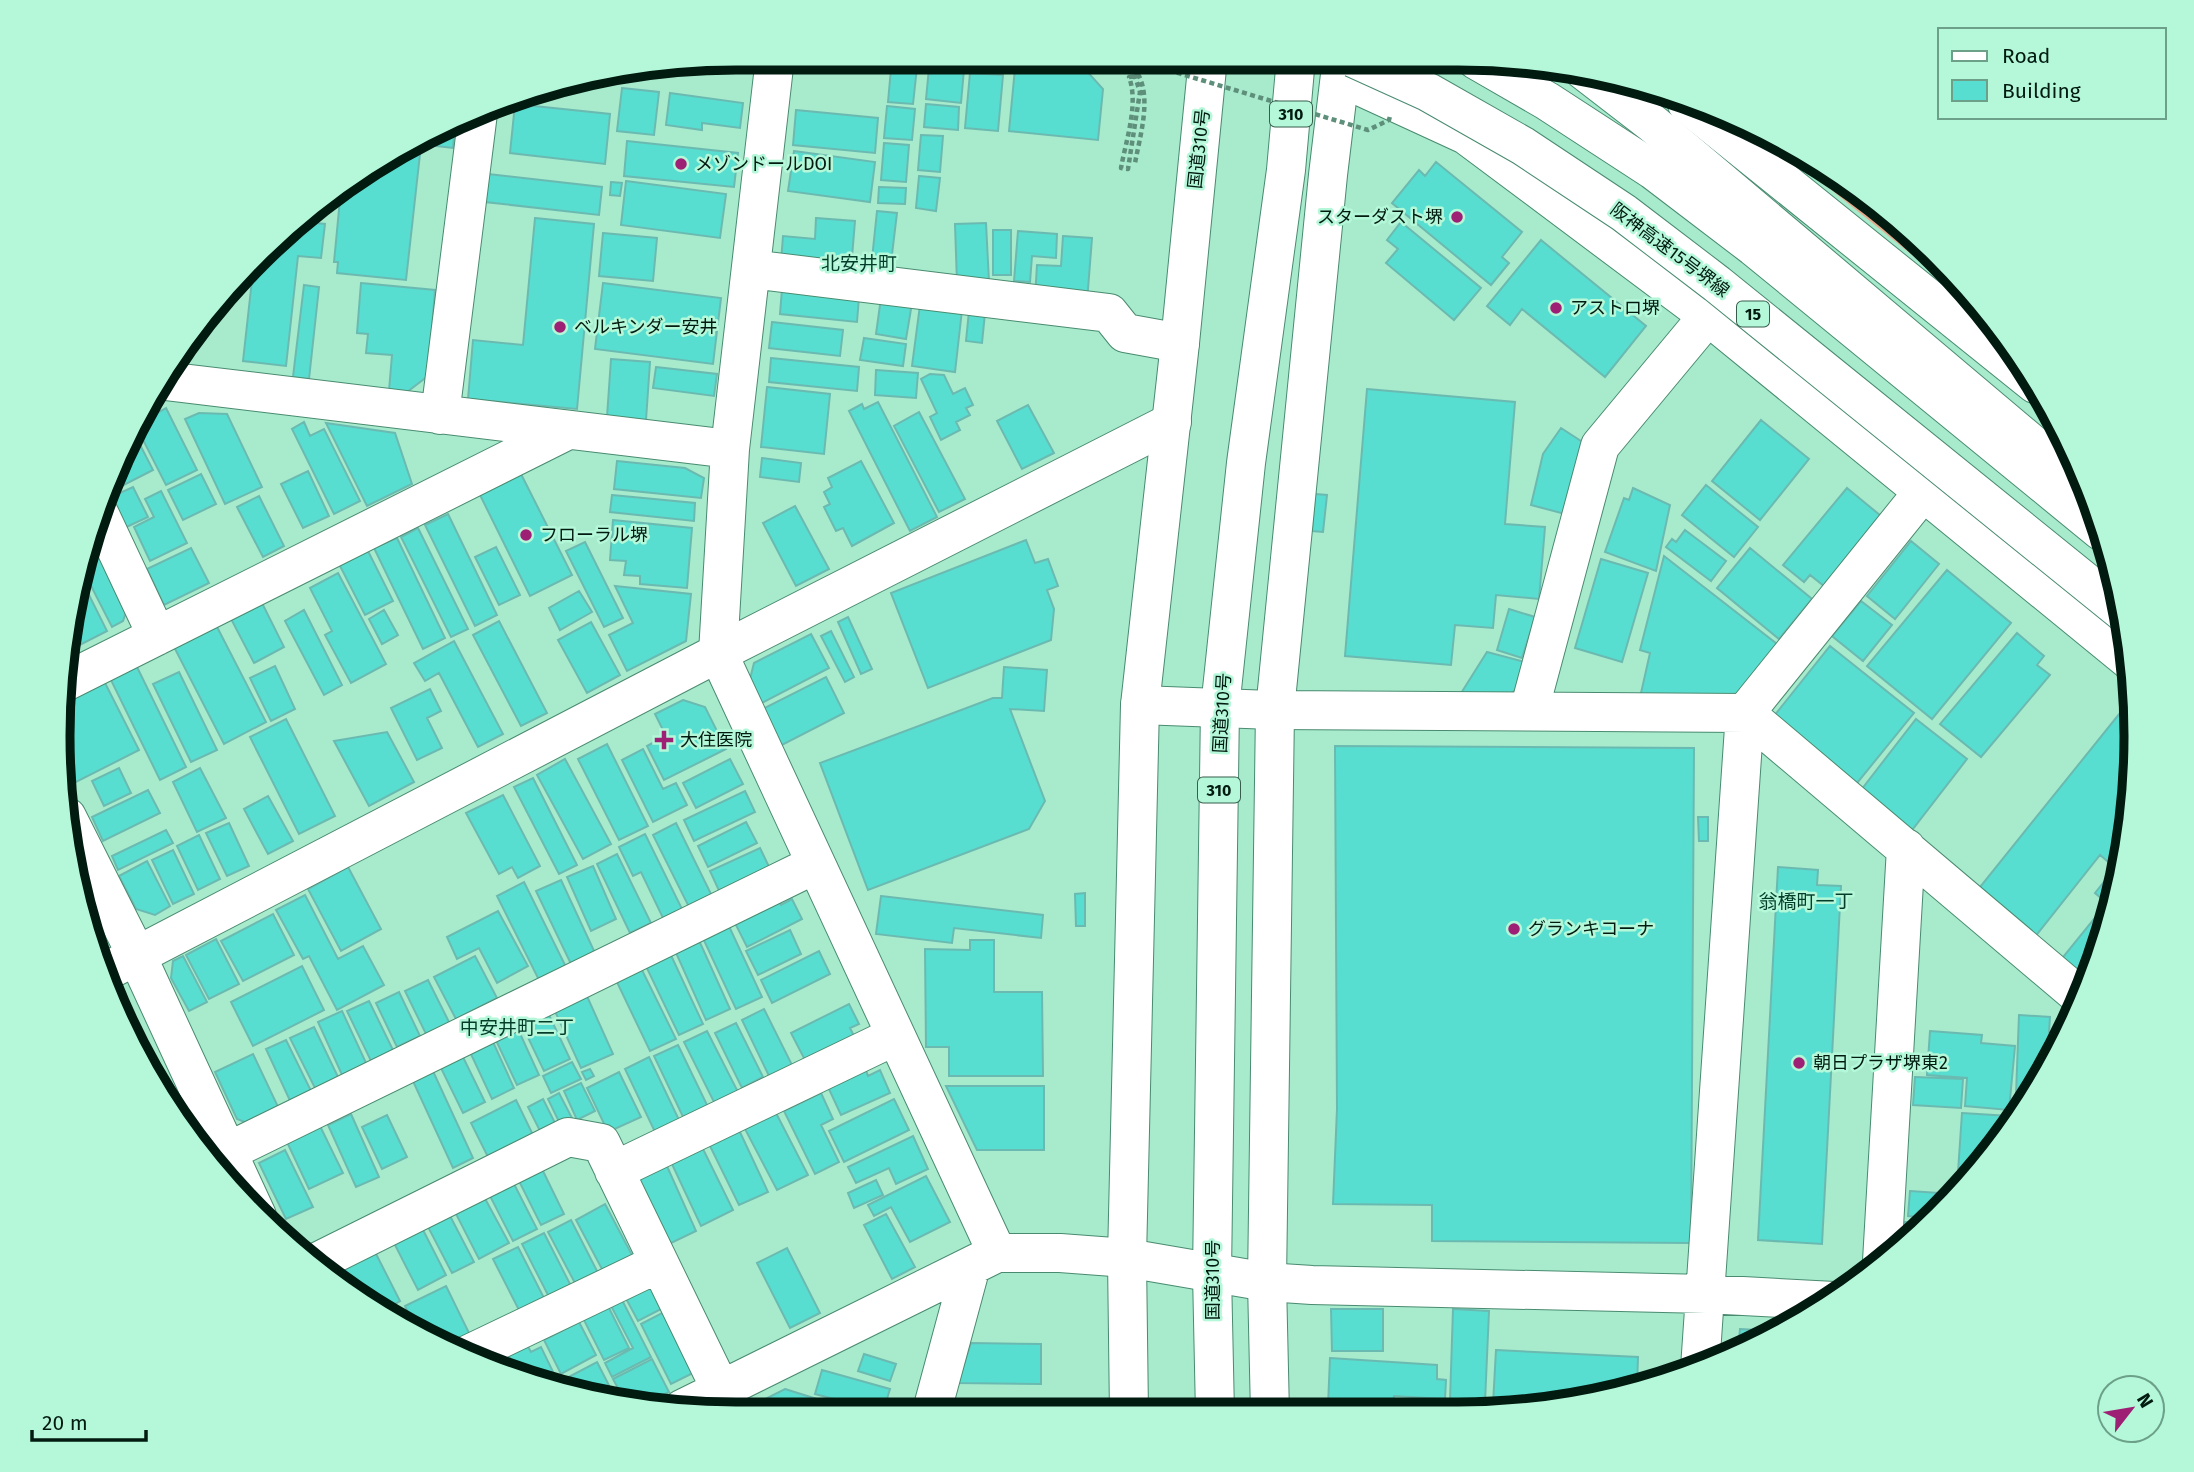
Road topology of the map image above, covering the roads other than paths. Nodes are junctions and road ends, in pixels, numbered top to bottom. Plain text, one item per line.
1 (774, 70) edge
2 (1207, 70) edge
3 (1295, 70) edge
4 (1344, 70) edge
5 (1355, 70) edge
6 (1363, 70) edge
7 (1495, 71) edge
8 (1605, 87) edge
9 (1704, 117) edge
10 (477, 123) edge
11 (751, 269) junction
12 (1708, 316) junction
13 (1180, 343) junction
14 (2010, 364) edge
15 (172, 382) edge
16 (440, 415) junction
17 (1172, 422) junction
18 (568, 430) junction
19 (730, 449) junction
20 (2071, 477) edge
21 (1923, 492) junction
22 (2089, 521) edge
23 (104, 524) edge
24 (2110, 602) edge
25 (157, 636) junction
26 (2118, 651) edge
27 (718, 653) junction
28 (73, 678) edge
29 (1140, 705) junction
30 (1220, 708) junction
31 (1275, 710) junction
32 (1529, 711) junction
33 (1745, 713) junction
34 (1906, 848) junction
35 (80, 850) edge
36 (816, 864) junction
37 (123, 963) edge
38 (2073, 991) edge
39 (895, 1036) junction
40 (227, 1152) junction
41 (614, 1171) junction
42 (241, 1181) edge
43 (1883, 1248) edge
44 (324, 1258) edge
45 (1127, 1258) junction
46 (984, 1260) junction
47 (659, 1263) junction
48 (1212, 1273) junction
49 (1267, 1282) junction
50 (1706, 1294) junction
51 (1813, 1299) edge
52 (478, 1350) edge
53 (1701, 1356) edge
54 (721, 1390) junction
55 (698, 1401) edge
56 (935, 1402) edge
57 (1129, 1402) edge
58 (1214, 1402) edge
59 (1270, 1402) edge

1 - 11 main road
2 - 13 main road, 国道310号
3 - 30 main road, 国道310号 / 310
4 - 31 main road, 310
5 - 12 main road
6 - 24 main road, 阪神高速15号堺線 / 15, bridge
7 - 22 main road
8 - 20 main road
9 - 14 main road
10 - 16 main road
11 - 13 main road
11 - 19 main road
12 - 21 main road
12 - 32 main road
13 - 17 main road, 国道310号
15 - 16 main road
16 - 18 main road
17 - 27 main road
17 - 29 main road, 国道310号
18 - 19 main road
18 - 25 main road
19 - 27 main road
21 - 26 main road
21 - 33 main road
23 - 25 main road
25 - 28 main road
27 - 36 main road
27 - 37 main road
29 - 30 main road
29 - 45 main road, 国道310号
30 - 31 main road
30 - 48 main road, 国道310号 / 310
31 - 32 main road
31 - 49 main road
32 - 33 main road
33 - 34 main road
33 - 50 main road
34 - 38 main road
34 - 43 main road
35 - 37 main road
36 - 39 main road
36 - 40 main road
37 - 40 main road
39 - 41 main road
39 - 46 main road
40 - 42 main road
41 - 44 main road
41 - 47 main road
45 - 46 main road
45 - 48 main road
45 - 57 main road, 国道310号
46 - 54 main road
46 - 56 main road
47 - 52 main road
47 - 54 main road
48 - 49 main road
48 - 58 main road, 国道310号 / 310
49 - 50 main road
49 - 59 main road
50 - 51 main road
50 - 53 main road
54 - 55 main road

